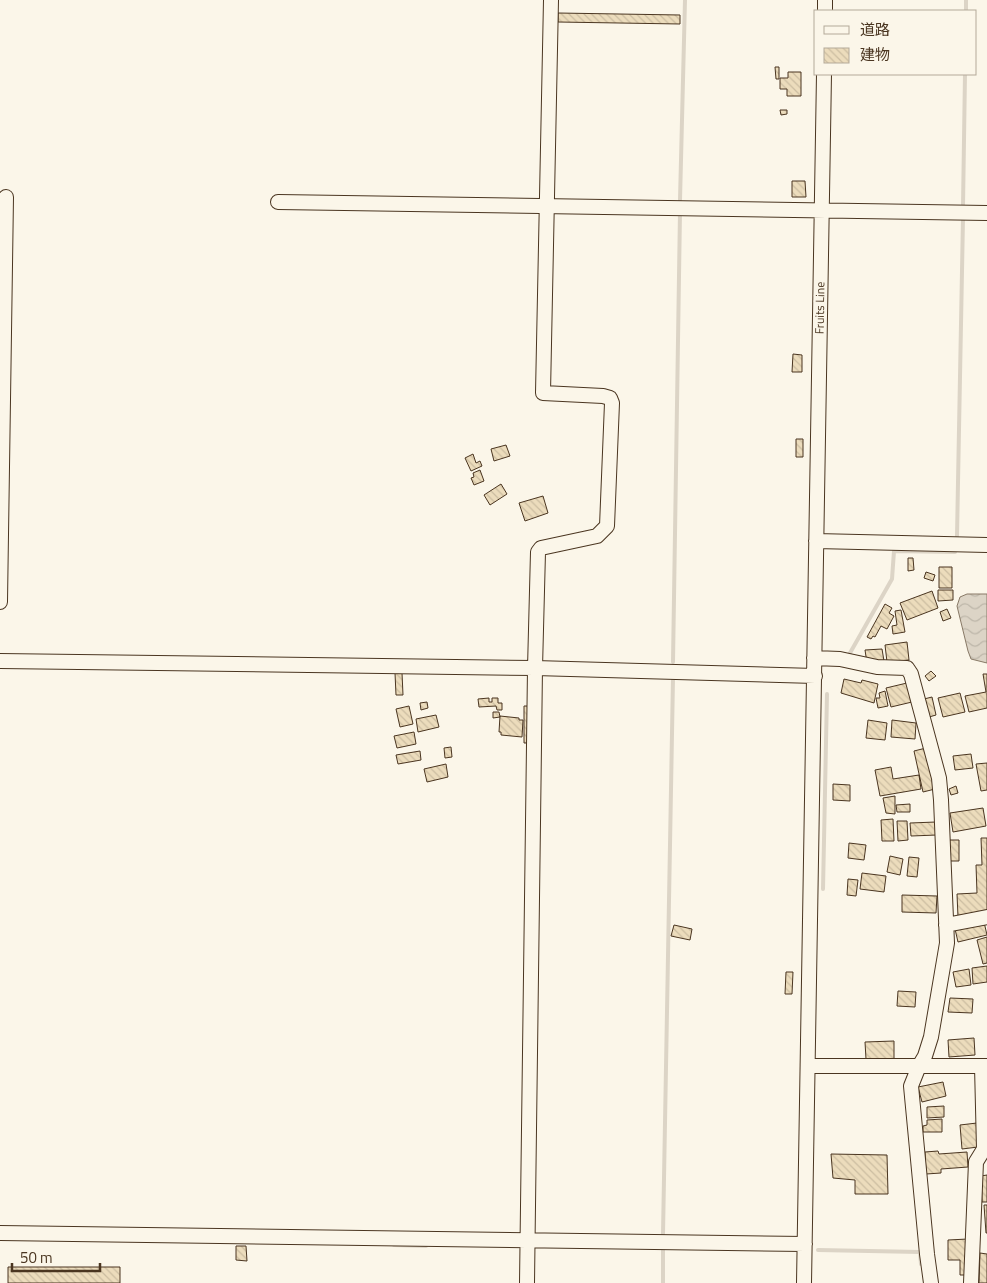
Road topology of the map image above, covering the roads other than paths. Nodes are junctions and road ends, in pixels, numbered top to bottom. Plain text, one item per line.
1 (551, 0) edge
2 (824, 75) edge
3 (6, 197) dead end
4 (278, 202) dead end
5 (547, 206) junction
6 (822, 211) junction
7 (987, 213) edge
8 (816, 541) junction
9 (987, 545) edge
10 (0, 602) edge
11 (814, 658) junction
12 (0, 662) edge
13 (535, 668) junction
14 (815, 676) junction
15 (987, 917) edge
16 (946, 925) junction
17 (808, 1066) junction
18 (919, 1066) junction
19 (984, 1066) edge
20 (0, 1232) edge
21 (527, 1239) junction
22 (805, 1244) junction
23 (527, 1283) edge
24 (804, 1283) edge
25 (931, 1283) edge
26 (971, 1283) edge

1 - 5 street
2 - 6 street, Fruits Line
3 - 10 street
4 - 5 street
5 - 6 street
5 - 13 street
6 - 7 street
6 - 8 street, Fruits Line
8 - 9 street
8 - 11 street, Fruits Line
11 - 14 street, Fruits Line
11 - 16 street
12 - 13 street
13 - 14 street
13 - 21 street
14 - 17 street, Fruits Line
15 - 16 street
16 - 18 street
17 - 18 street
17 - 22 street, Fruits Line
18 - 19 street
18 - 25 street
19 - 26 street
20 - 21 street
21 - 22 street
21 - 23 street
22 - 24 street, Fruits Line

